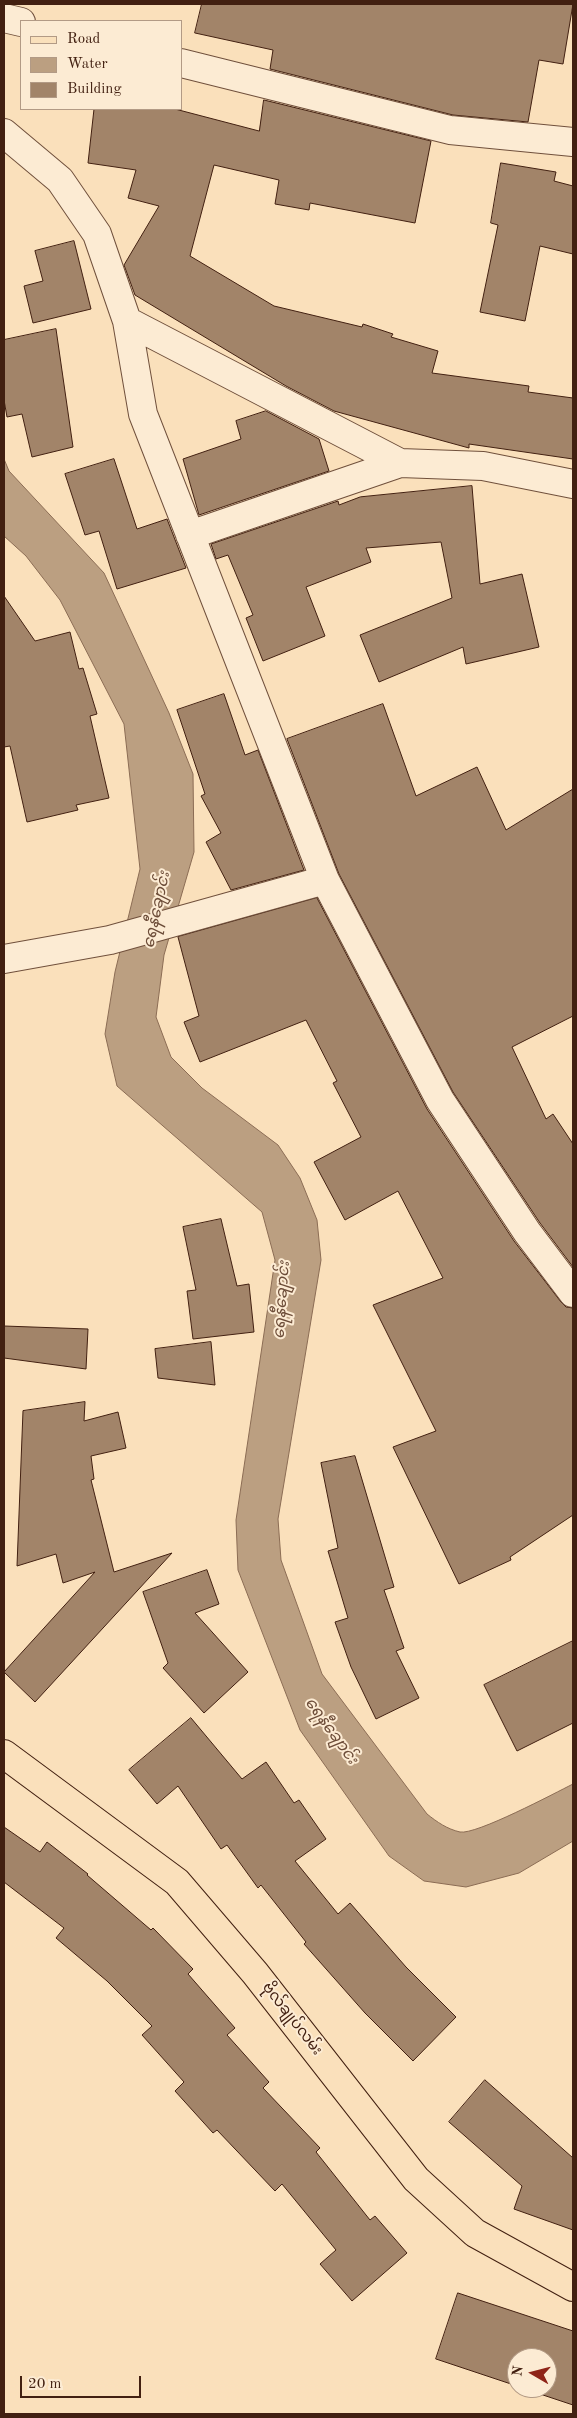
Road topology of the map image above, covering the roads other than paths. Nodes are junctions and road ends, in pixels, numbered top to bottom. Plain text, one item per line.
1 (4, 18) edge
2 (20, 22) edge
3 (182, 64) edge
4 (4, 133) edge
5 (573, 142) edge
6 (127, 321) junction
7 (400, 463) junction
8 (573, 484) edge
9 (190, 536) junction
10 (325, 880) junction
11 (4, 959) edge
12 (573, 1293) edge
13 (4, 1754) edge
14 (573, 2287) edge

1 - 2 street
3 - 5 street
4 - 6 street
6 - 7 street
6 - 9 street
7 - 8 street
7 - 9 street
9 - 10 street
10 - 11 street
10 - 12 street
13 - 14 main road, ဗိုလ်‌ချုပ်‌လမ်း

